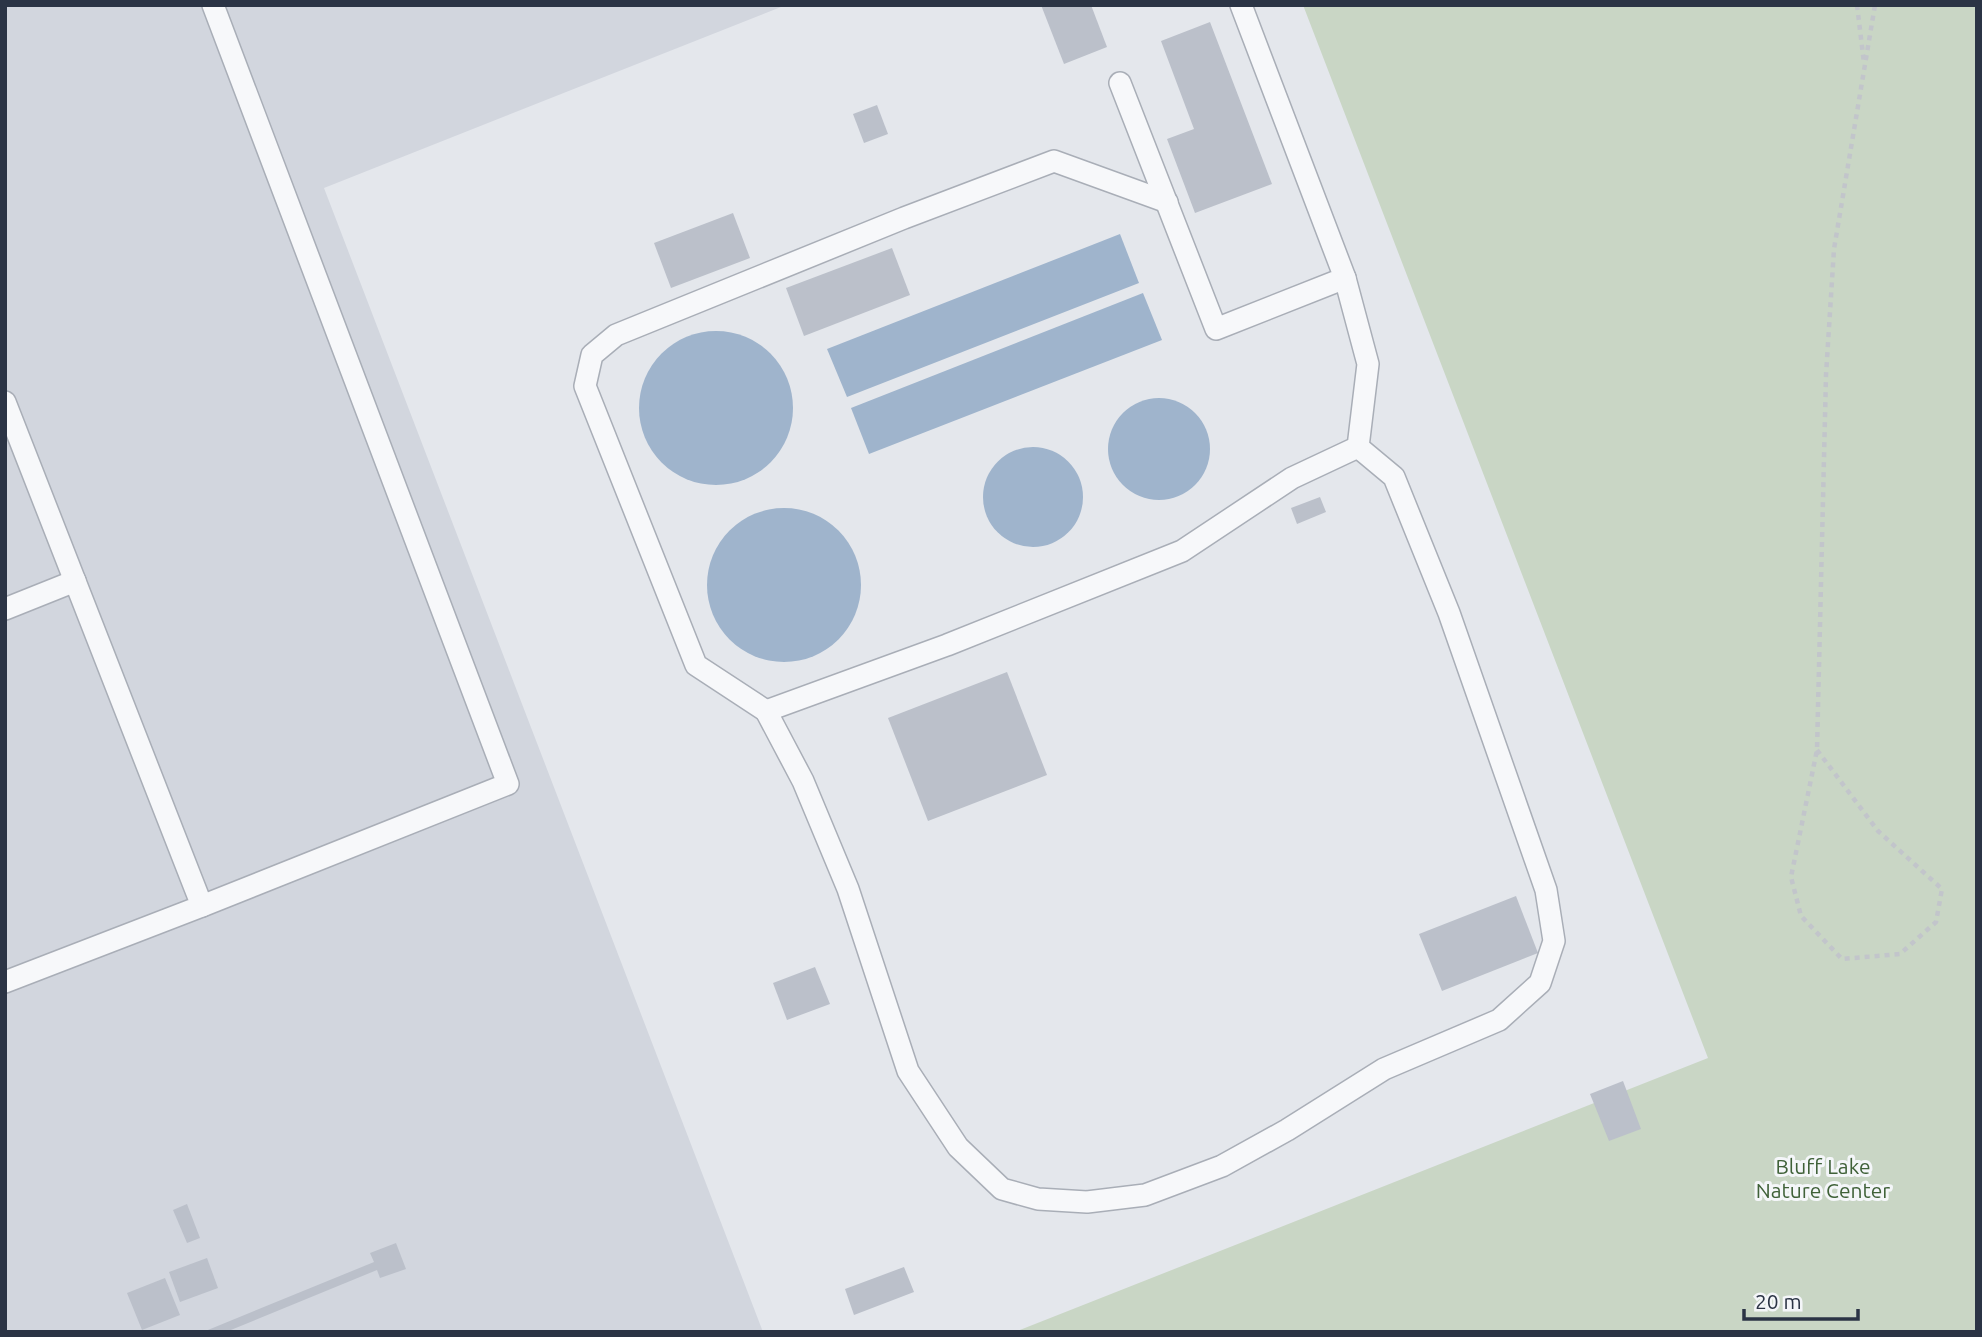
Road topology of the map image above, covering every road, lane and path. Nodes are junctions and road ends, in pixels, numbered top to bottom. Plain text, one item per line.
1 (213, 5) edge
2 (1241, 5) edge
3 (1857, 5) edge
4 (1875, 5) edge
5 (1865, 69) junction
6 (1120, 83) dead end
7 (1167, 202) junction
8 (1345, 278) junction
9 (5, 402) edge
10 (1358, 447) junction
11 (75, 582) junction
12 (5, 609) edge
13 (766, 711) junction
14 (1817, 750) junction
15 (202, 906) junction
16 (5, 982) edge

1 - 15 lane
2 - 8 lane
3 - 5 path
4 - 5 path
5 - 14 path
6 - 7 lane
7 - 8 lane
7 - 13 lane
8 - 10 lane
9 - 11 lane
10 - 13 lane
10 - 13 lane
11 - 12 lane
11 - 15 lane
14 - 14 path
15 - 16 lane

